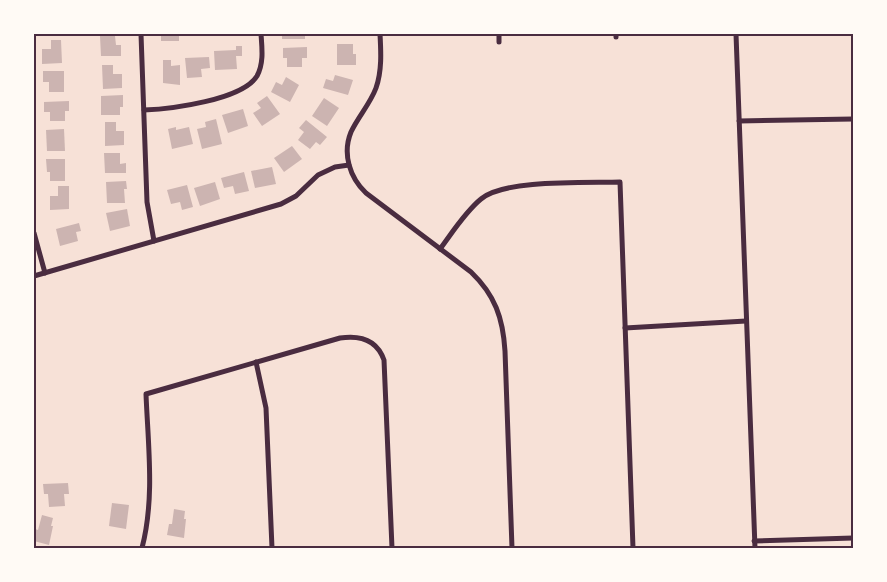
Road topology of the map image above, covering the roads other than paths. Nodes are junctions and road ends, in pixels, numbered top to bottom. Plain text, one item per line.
1 (141, 34) edge
2 (261, 34) edge
3 (380, 34) edge
4 (499, 34) edge
5 (736, 34) edge
6 (499, 42) dead end
7 (144, 110) junction
8 (853, 119) edge
9 (739, 122) junction
10 (349, 165) junction
11 (34, 233) edge
12 (154, 241) junction
13 (440, 249) junction
14 (45, 273) junction
15 (34, 276) edge
16 (746, 321) junction
17 (625, 328) junction
18 (256, 362) junction
19 (853, 538) edge
20 (754, 541) junction
21 (142, 548) edge
22 (272, 548) edge
23 (392, 548) edge
24 (512, 548) edge
25 (633, 548) edge
26 (755, 548) edge

1 - 7 street
2 - 7 street
3 - 10 street
4 - 6 street
5 - 9 street
7 - 12 street
8 - 9 street
9 - 16 street
10 - 12 street
10 - 13 street
11 - 14 street
12 - 14 street
13 - 17 street
13 - 24 street
14 - 15 street
16 - 17 street
16 - 20 street
17 - 25 street
18 - 21 street
18 - 22 street
18 - 23 street
19 - 20 street
20 - 26 street

